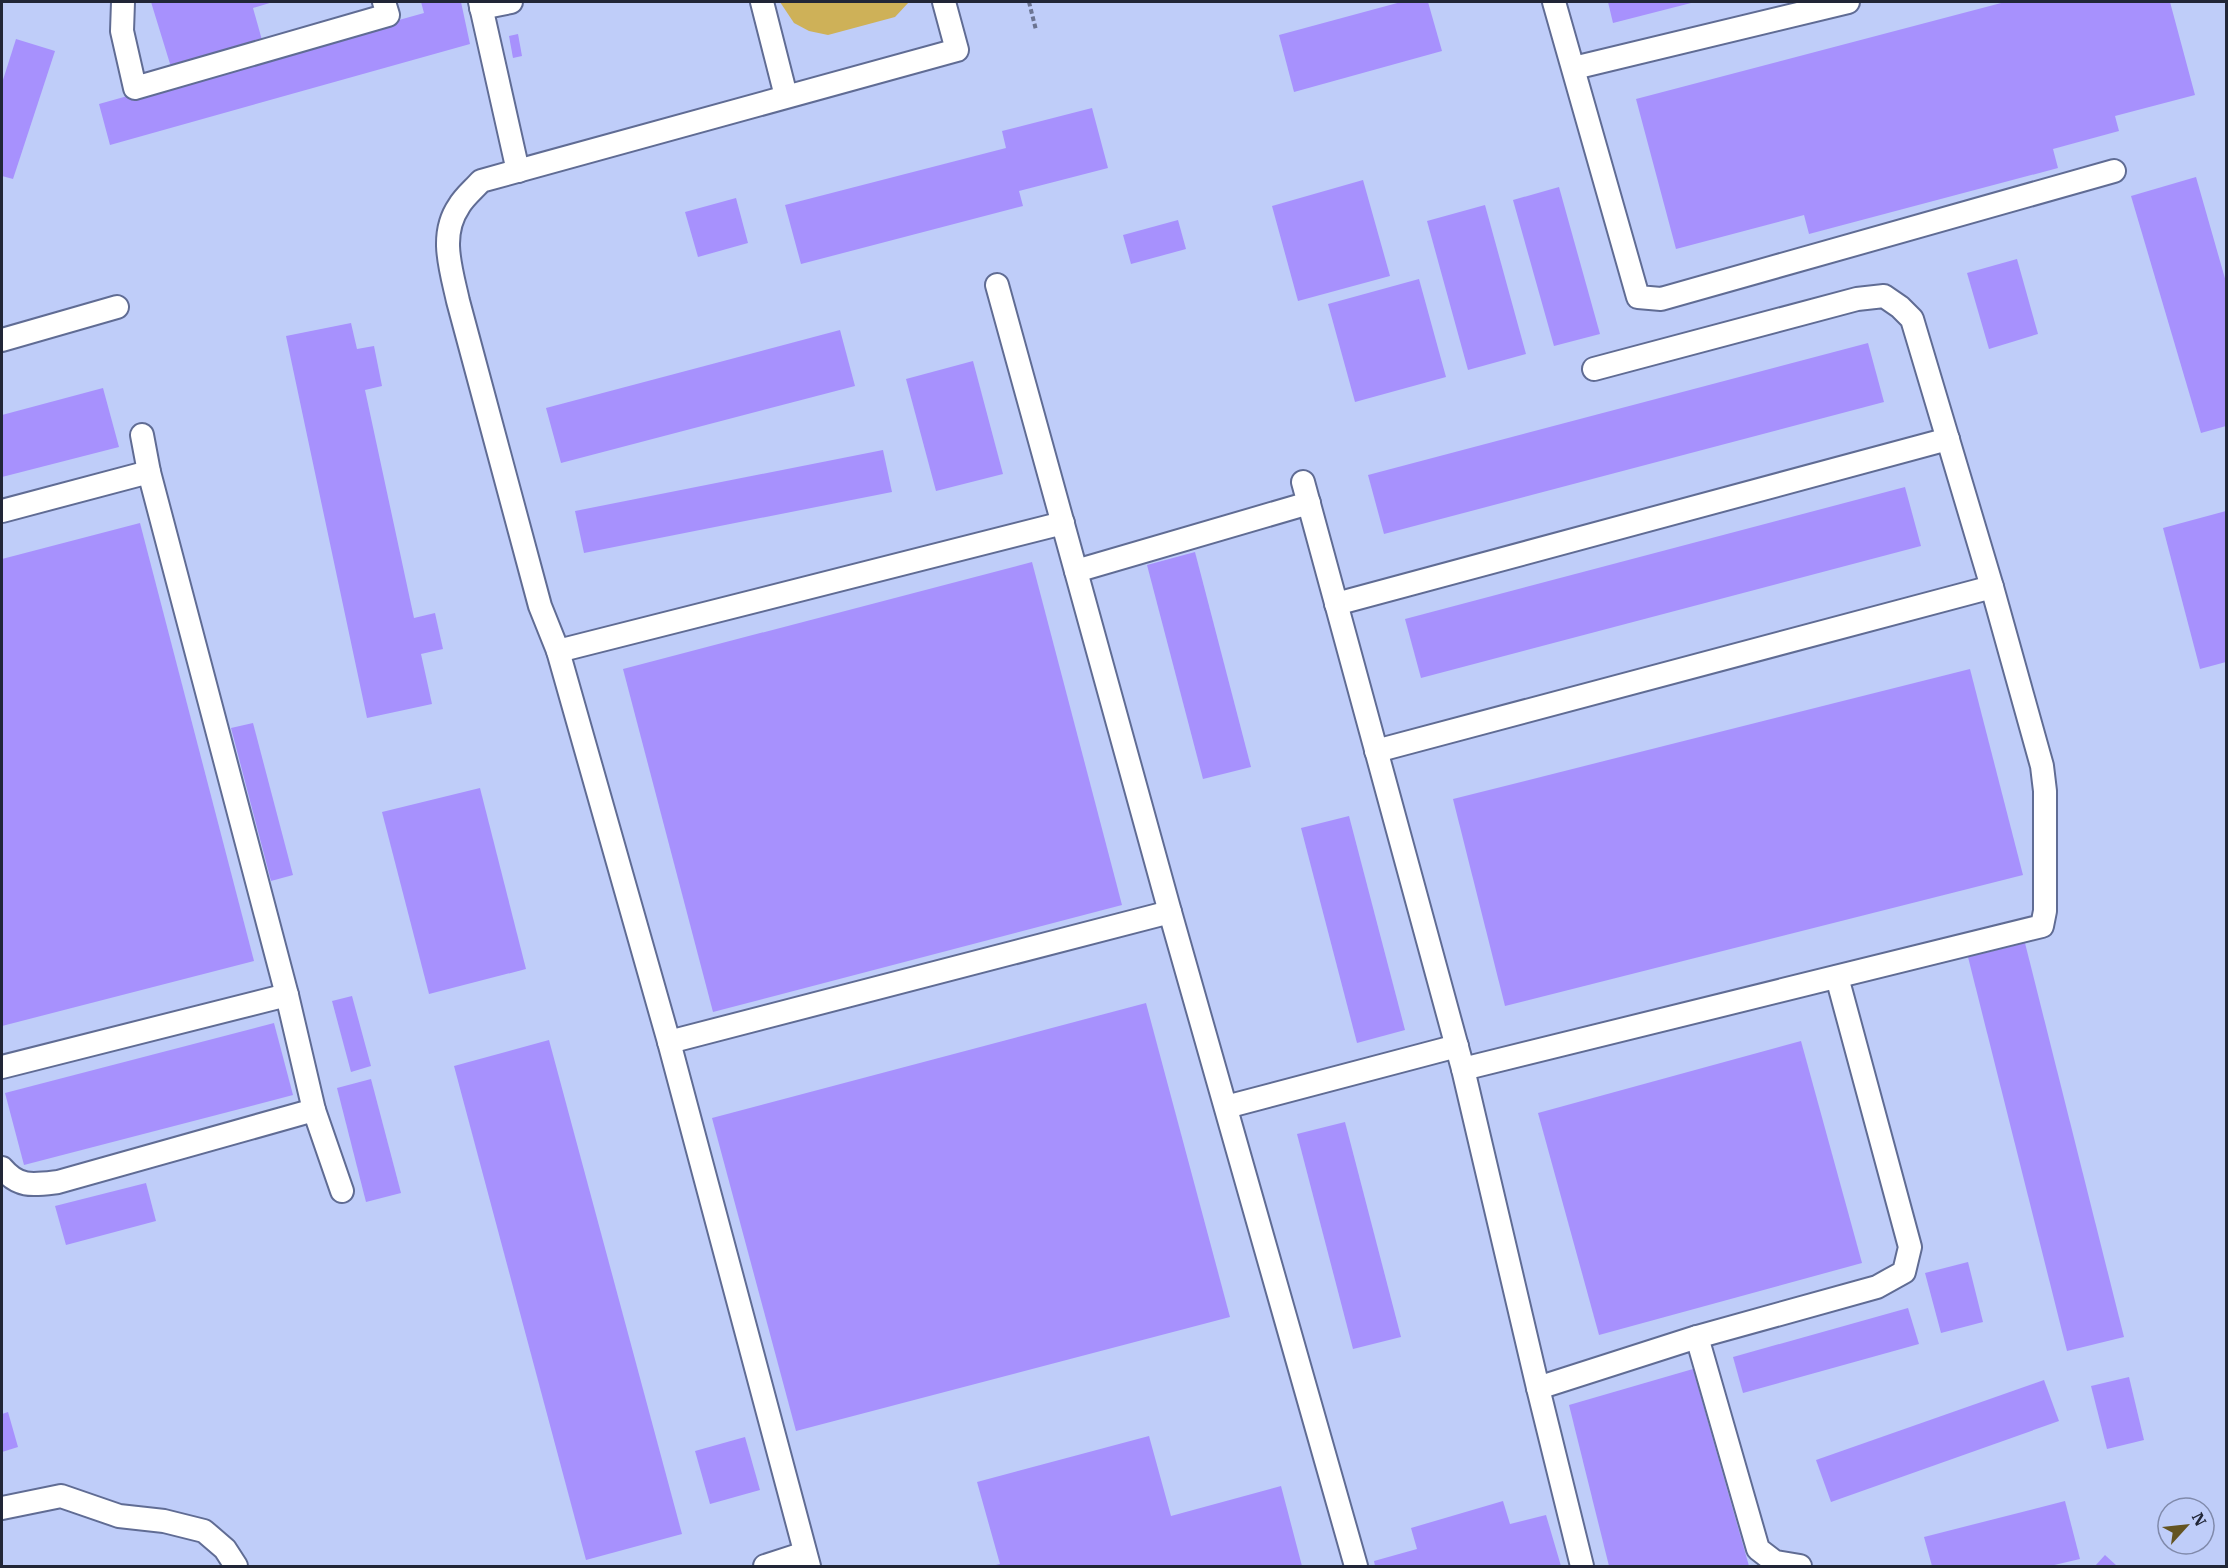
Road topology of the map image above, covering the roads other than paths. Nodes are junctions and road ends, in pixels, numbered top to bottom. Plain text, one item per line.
1 (123, 2) edge
2 (384, 2) edge
3 (511, 2) edge
4 (762, 2) edge
5 (944, 2) edge
6 (1554, 2) edge
7 (1848, 2) edge
8 (481, 5) edge
9 (1574, 68) junction
10 (786, 96) junction
11 (518, 171) junction
12 (2114, 171) dead end
13 (997, 285) dead end
14 (117, 307) dead end
15 (2, 340) edge
16 (1594, 369) dead end
17 (142, 435) dead end
18 (1948, 439) junction
19 (149, 472) junction
20 (2, 512) edge
21 (1063, 522) junction
22 (1076, 571) junction
23 (1992, 586) junction
24 (1336, 603) junction
25 (558, 651) junction
26 (1376, 751) junction
27 (1170, 912) junction
28 (1838, 977) junction
29 (287, 995) junction
30 (669, 1042) junction
31 (1457, 1046) junction
32 (2, 1067) edge
33 (1463, 1069) junction
34 (1226, 1107) junction
35 (314, 1110) junction
36 (2, 1167) edge
37 (342, 1191) dead end
38 (1697, 1337) junction
39 (1538, 1388) junction
40 (2, 1508) edge
41 (807, 1559) edge
42 (236, 1566) edge
43 (765, 1566) edge
44 (1356, 1566) edge
45 (1582, 1566) edge
46 (1800, 1566) edge

1 - 2 street
3 - 8 street
4 - 10 street
5 - 10 street
6 - 9 street
7 - 9 street
8 - 11 street
9 - 12 street
10 - 11 street
11 - 25 street
13 - 21 street
14 - 15 street
16 - 18 street
17 - 19 street
18 - 23 street
18 - 24 street
19 - 20 street
19 - 29 street
21 - 22 street
21 - 25 street
22 - 24 street
22 - 27 street
23 - 26 street
23 - 28 street
24 - 26 street
25 - 30 street
26 - 31 street
27 - 30 street
27 - 34 street
28 - 33 street
28 - 38 street
29 - 32 street
29 - 35 street
30 - 41 street
31 - 33 street
31 - 34 street
33 - 39 street
34 - 44 street
35 - 36 street
35 - 37 street
38 - 39 street
38 - 46 street
39 - 45 street
40 - 42 street
41 - 43 street

